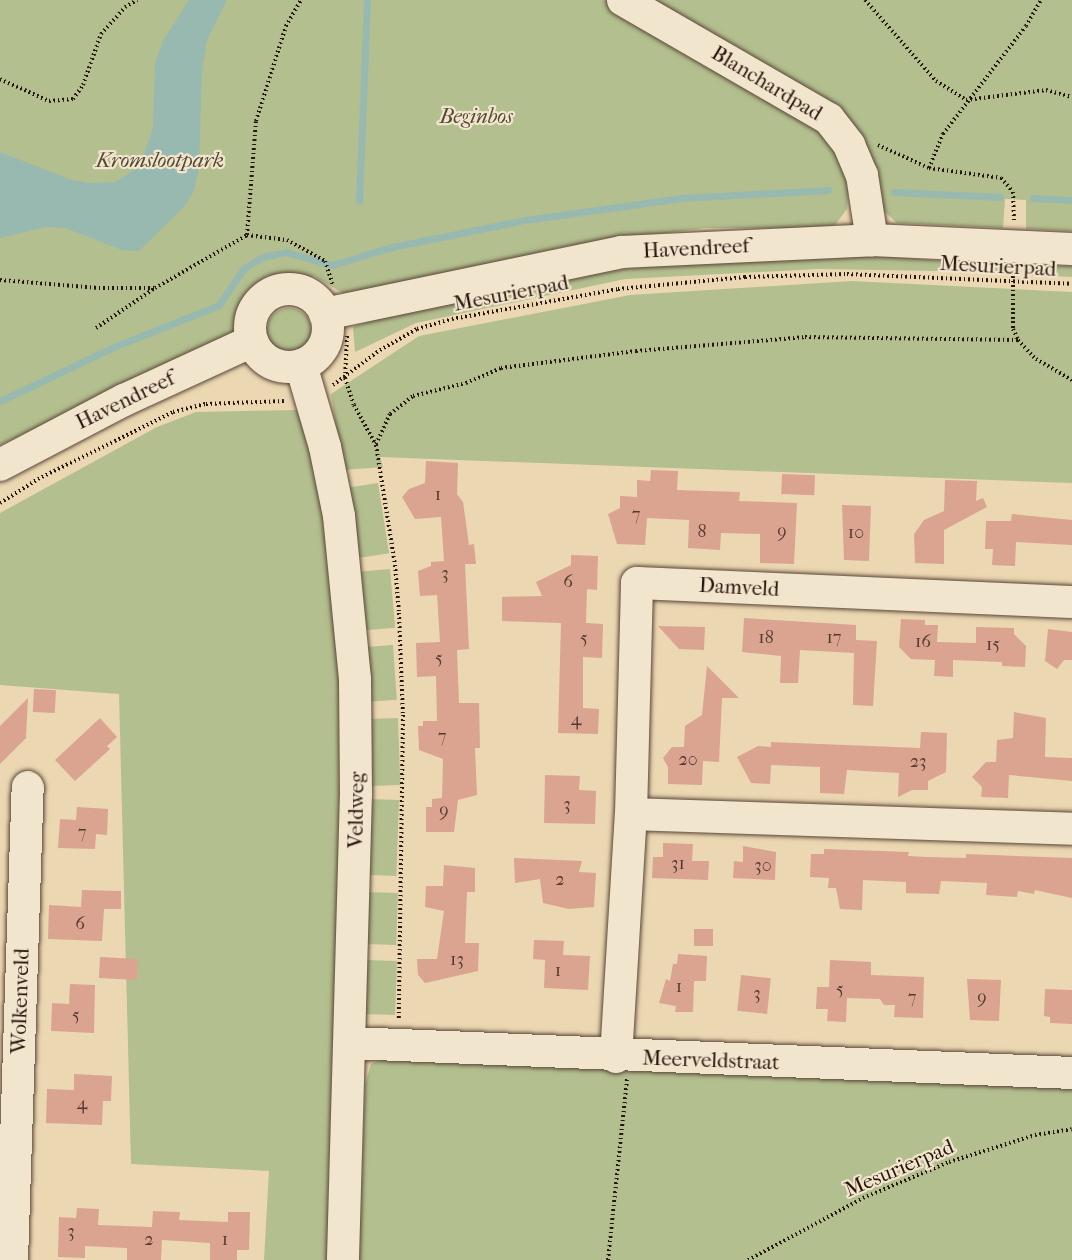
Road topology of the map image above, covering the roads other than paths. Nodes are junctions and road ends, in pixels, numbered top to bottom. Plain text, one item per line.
1 (623, 0) edge
2 (872, 240) junction
3 (1072, 249) edge
4 (325, 314) junction
5 (252, 341) junction
6 (301, 365) junction
7 (0, 465) edge
8 (1072, 602) edge
9 (28, 787) dead end
10 (631, 814) junction
11 (1072, 829) edge
12 (11, 921) edge
13 (351, 1043) junction
14 (622, 1057) junction
15 (1072, 1073) edge
16 (12, 1260) edge
17 (343, 1260) edge

1 - 2 street, Blanchardpad
2 - 3 street, Havendreef
2 - 4 street, Havendreef
4 - 5 street
4 - 6 street
5 - 6 street
5 - 7 street, Havendreef
6 - 13 street, Veldweg
8 - 10 street, Damveld
9 - 12 street, Wolkenveld
10 - 11 street
10 - 14 street, Damveld
12 - 16 street, Wolkenveld
13 - 14 street, Meerveldstraat
13 - 17 street, Veldweg
14 - 15 street, Meerveldstraat

